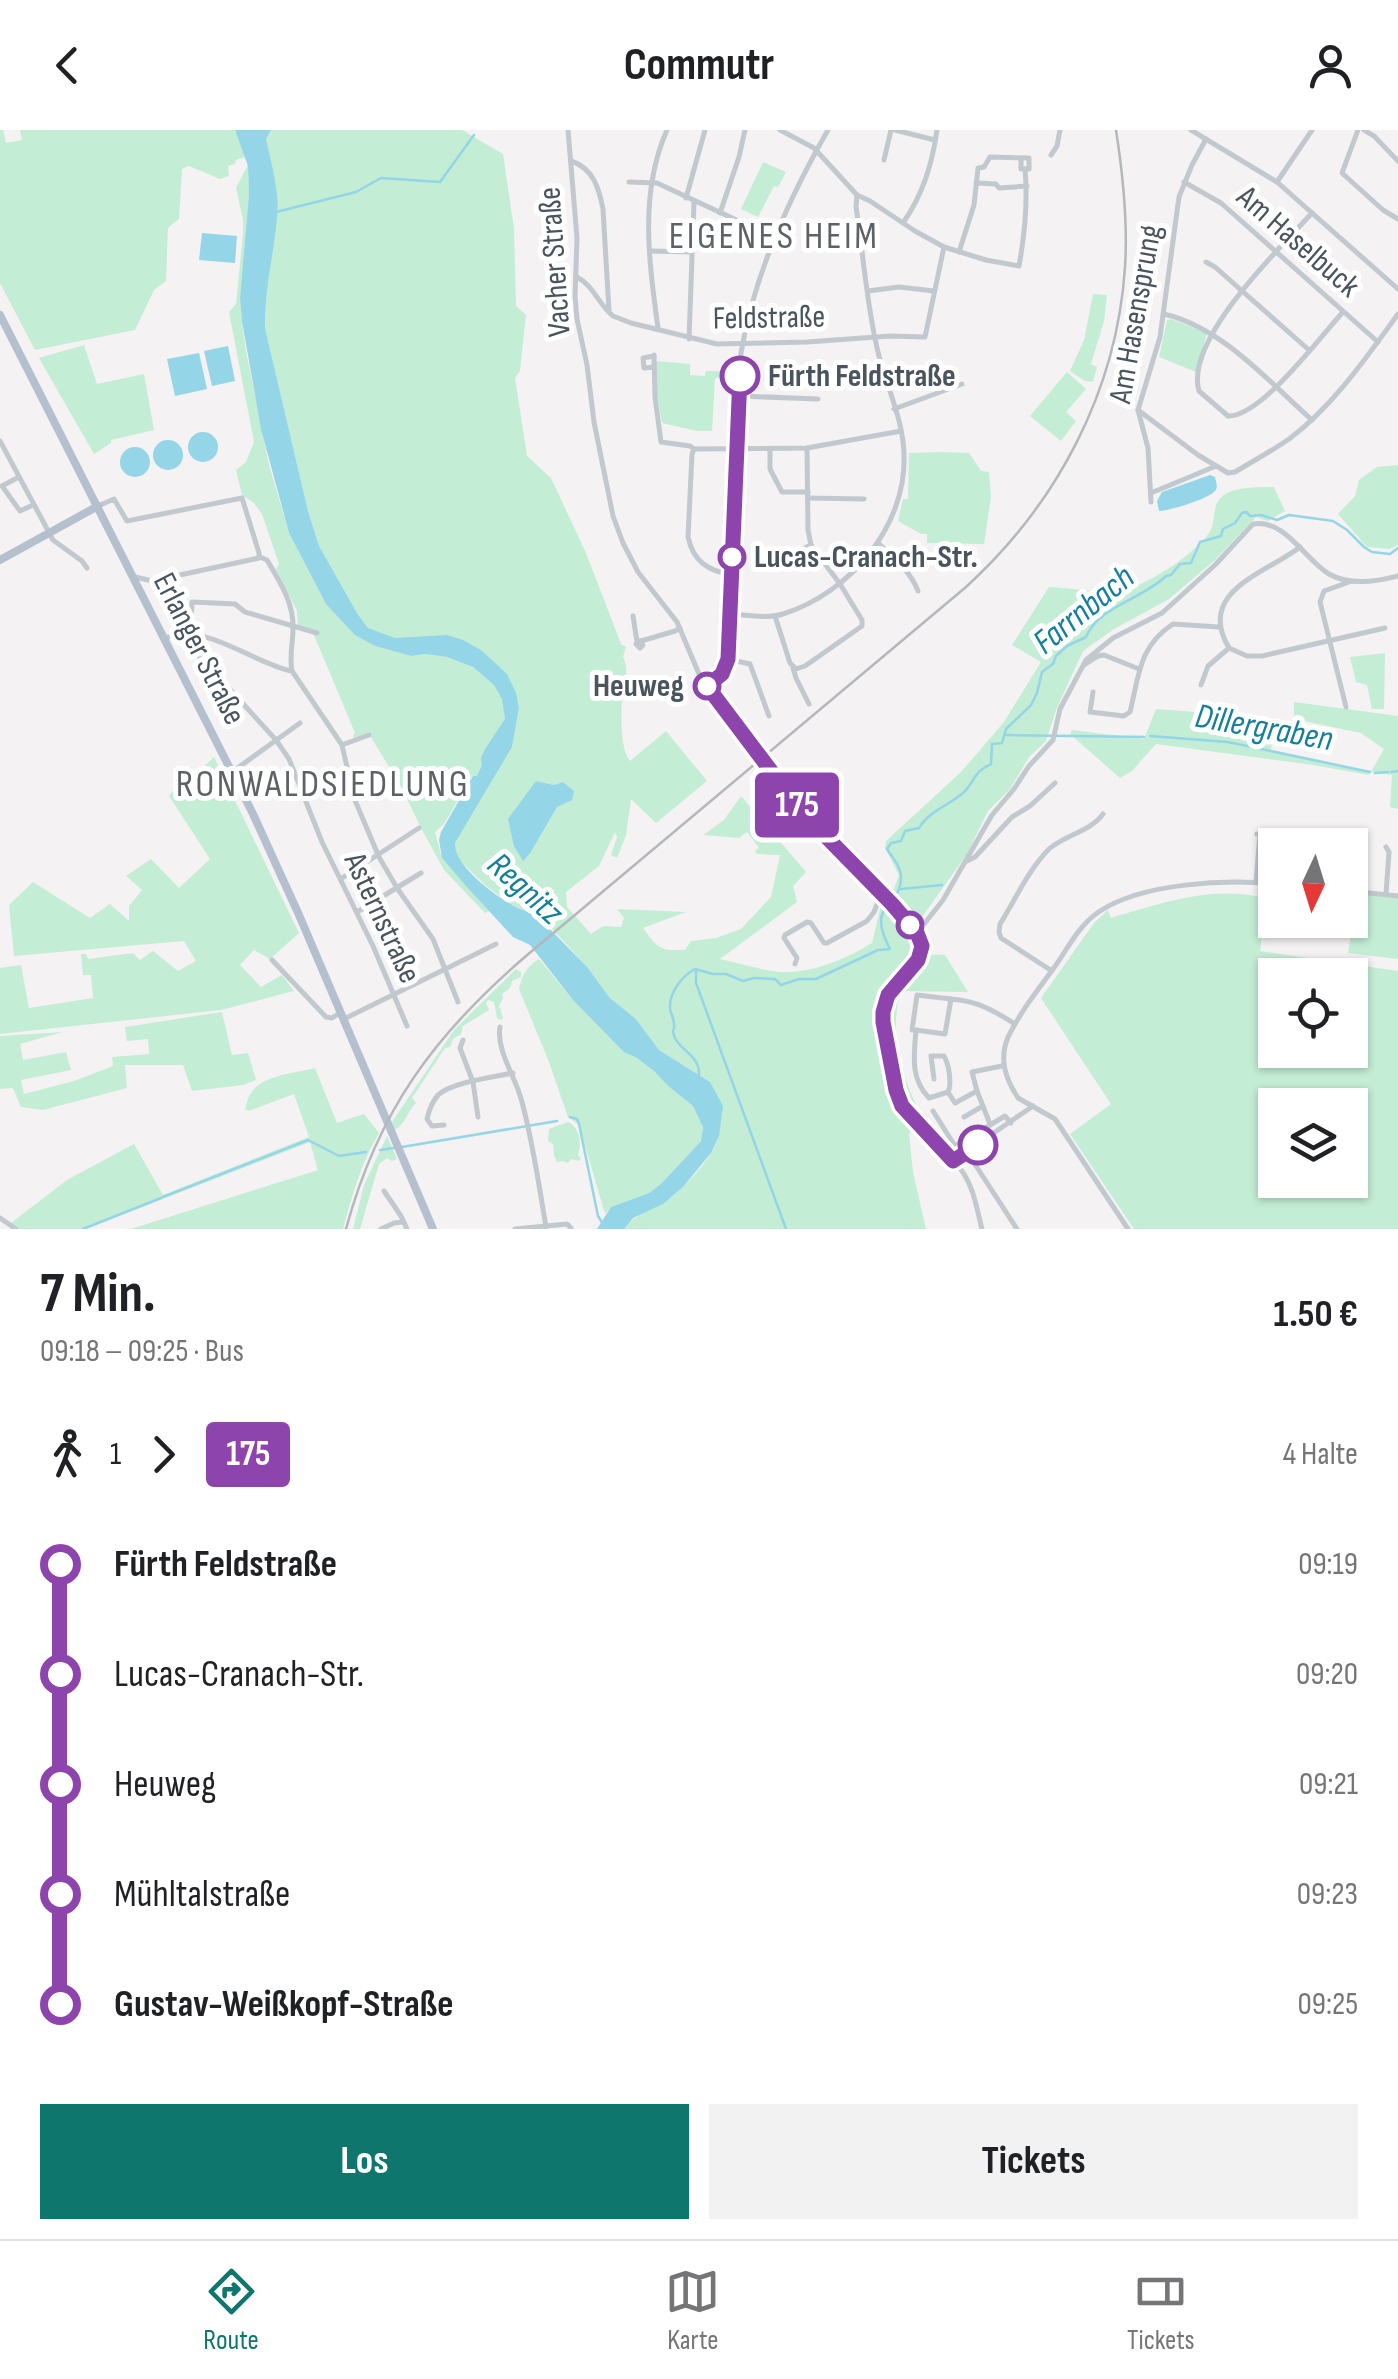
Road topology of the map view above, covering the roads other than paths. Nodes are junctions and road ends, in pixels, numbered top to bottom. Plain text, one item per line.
1 (568, 130) edge
2 (667, 130) edge
3 (705, 130) edge
4 (745, 130) edge
5 (780, 130) edge
6 (828, 130) edge
7 (893, 130) edge
8 (936, 130) edge
9 (1060, 130) edge
10 (1191, 130) edge
11 (1312, 130) edge
12 (1361, 130) edge
13 (1206, 139) junction
14 (935, 140) junction
15 (816, 151) junction
16 (1052, 155) dead end
17 (884, 160) dead end
18 (1398, 160) edge
19 (570, 161) junction
20 (629, 182) dead end
21 (651, 182) junction
22 (976, 182) junction
23 (1184, 182) junction
24 (1277, 182) junction
25 (1026, 186) junction
26 (857, 195) junction
27 (686, 198) junction
28 (694, 202) junction
29 (720, 213) junction
30 (1312, 213) junction
31 (1398, 219) edge
32 (903, 223) junction
33 (775, 238) junction
34 (944, 247) junction
35 (649, 251) junction
36 (1276, 251) junction
37 (692, 252) junction
38 (959, 252) junction
39 (1206, 262) dead end
40 (577, 277) junction
41 (1398, 289) edge
42 (1243, 290) junction
43 (868, 291) junction
44 (934, 292) junction
45 (1343, 312) junction
46 (0, 314) edge
47 (610, 314) junction
48 (1164, 314) junction
49 (1398, 314) edge
50 (658, 328) junction
51 (1212, 334) junction
52 (874, 337) junction
53 (689, 339) junction
54 (1378, 342) junction
55 (743, 345) junction
56 (1309, 350) junction
57 (654, 367) junction
58 (962, 384) dead end
59 (1276, 388) junction
60 (739, 396) junction
61 (818, 399) dead end
62 (894, 408) junction
63 (1138, 410) junction
64 (1312, 420) junction
65 (900, 431) junction
66 (0, 441) edge
67 (609, 447) dead end
68 (807, 448) junction
69 (600, 449) junction
70 (694, 449) junction
71 (737, 449) junction
72 (770, 450) junction
73 (1216, 466) junction
74 (19, 477) junction
75 (1150, 493) junction
76 (808, 495) junction
77 (864, 499) dead end
78 (1151, 502) dead end
79 (34, 505) junction
80 (98, 506) junction
81 (50, 534) junction
82 (878, 543) junction
83 (811, 545) junction
84 (1300, 546) junction
85 (770, 550) dead end
86 (260, 556) junction
87 (0, 558) edge
88 (87, 568) dead end
89 (732, 575) junction
90 (1398, 576) edge
91 (1352, 581) junction
92 (144, 584) junction
93 (840, 584) junction
94 (918, 592) dead end
95 (730, 614) junction
96 (633, 616) dead end
97 (775, 616) junction
98 (1219, 627) junction
99 (294, 628) junction
100 (680, 628) junction
101 (1385, 628) dead end
102 (317, 633) dead end
103 (189, 635) junction
104 (166, 638) junction
105 (1329, 640) junction
106 (1229, 648) junction
107 (728, 659) junction
108 (1083, 665) junction
109 (794, 668) junction
110 (1139, 669) junction
111 (292, 670) junction
112 (707, 686) junction
113 (1201, 686) dead end
114 (1093, 692) dead end
115 (809, 704) dead end
116 (1346, 707) dead end
117 (769, 716) dead end
118 (300, 722) dead end
119 (368, 735) dead end
120 (276, 740) junction
121 (342, 745) junction
122 (232, 772) junction
123 (1055, 783) dead end
124 (1103, 814) dead end
125 (419, 828) dead end
126 (1256, 834) dead end
127 (1386, 847) dead end
128 (378, 856) junction
129 (967, 861) junction
130 (421, 872) dead end
131 (341, 879) junction
132 (1256, 882) joint
133 (397, 888) junction
134 (1368, 892) edge
135 (882, 894) junction
136 (1386, 894) junction
137 (1398, 896) edge
138 (357, 912) junction
139 (917, 933) junction
140 (496, 944) dead end
141 (272, 960) dead end
142 (795, 964) dead end
143 (446, 967) junction
144 (1052, 971) junction
145 (394, 996) junction
146 (951, 999) junction
147 (458, 1002) dead end
148 (342, 1016) junction
149 (1015, 1024) junction
150 (407, 1026) dead end
151 (500, 1026) dead end
152 (916, 1030) junction
153 (463, 1040) dead end
154 (1002, 1066) junction
155 (513, 1073) junction
156 (934, 1079) dead end
157 (473, 1082) junction
158 (977, 1090) junction
159 (948, 1092) junction
160 (983, 1106) junction
161 (1033, 1106) junction
162 (933, 1111) dead end
163 (478, 1117) dead end
164 (964, 1118) dead end
165 (1011, 1123) junction
166 (990, 1124) junction
167 (444, 1125) dead end
168 (967, 1152) junction
169 (953, 1161) junction
170 (384, 1191) dead end
171 (0, 1218) edge
172 (405, 1226) edge
173 (546, 1227) edge
174 (571, 1228) edge
175 (16, 1229) edge
176 (381, 1229) edge
177 (433, 1229) edge
178 (514, 1229) edge
179 (529, 1229) edge
180 (982, 1229) edge
181 (1017, 1229) edge
182 (1128, 1229) edge

1 - 19 street, Vacher Straße
2 - 21 street
3 - 27 street
4 - 29 street
5 - 15 street
6 - 15 street
7 - 14 street
7 - 17 street
8 - 14 street
9 - 16 street
10 - 13 street
11 - 24 street
12 - 18 street
12 - 31 street
13 - 23 street, Am Hasensprung
13 - 24 street
14 - 32 street
15 - 26 street
15 - 33 street
19 - 40 street, Vacher Straße
19 - 47 street
20 - 21 street
21 - 27 street
21 - 35 street
22 - 25 street
22 - 25 street
22 - 38 street
23 - 36 street, Am Haselbuck
23 - 48 street, Am Hasensprung
24 - 30 street
25 - 38 street
26 - 32 street
26 - 43 street
27 - 28 street
28 - 29 street
28 - 37 street
29 - 33 street
30 - 36 street
30 - 41 street
32 - 34 street
33 - 55 street
34 - 38 street
34 - 44 street
35 - 37 street
35 - 50 street
36 - 42 street
36 - 45 street, Am Haselbuck
37 - 53 street
39 - 42 street
40 - 47 street
40 - 69 street, Vacher Straße
42 - 51 street
42 - 56 street
43 - 44 street
43 - 52 street
44 - 52 street, Feldstraße
45 - 54 street, Am Haselbuck
45 - 56 street
46 - 80 main road, Erlanger Straße
47 - 50 street, Feldstraße
48 - 51 street
48 - 63 street, Am Hasensprung
49 - 54 street
50 - 53 street, Feldstraße
51 - 59 street
51 - 59 street
52 - 55 street, Feldstraße
52 - 62 street
53 - 55 street, Feldstraße
54 - 64 street
55 - 60 street
56 - 59 street
57 - 57 street
57 - 70 street
58 - 62 street
59 - 64 street
60 - 61 street
60 - 71 street
62 - 65 street
63 - 73 street
63 - 75 street, Am Hasensprung
64 - 73 street
65 - 68 street
65 - 82 street
66 - 74 street
67 - 69 street
68 - 72 street
68 - 76 street
69 - 100 street, Vacher Straße
70 - 71 street
70 - 89 street
71 - 72 street
71 - 89 street
72 - 76 street
73 - 75 street
74 - 79 street
74 - 79 street
75 - 78 street, Am Hasensprung
76 - 77 street
76 - 83 street
79 - 81 street
80 - 81 main road
80 - 86 street
80 - 92 main road, Erlanger Straße
81 - 87 main road
81 - 88 street
82 - 93 street
82 - 94 street
83 - 85 street
83 - 93 street
84 - 91 street
84 - 98 street
84 - 108 street
86 - 92 street
86 - 99 street
89 - 95 street
90 - 91 street
91 - 105 street
92 - 104 main road, Erlanger Straße
93 - 97 street
93 - 109 street
95 - 97 street
95 - 107 street
96 - 100 street
97 - 109 street
98 - 106 street
98 - 110 street
99 - 102 street
99 - 103 street
99 - 111 street
100 - 112 street, Vacher Straße
101 - 105 street
103 - 104 street
103 - 111 street
103 - 120 street, Asternstraße
104 - 122 main road, Erlanger Straße
105 - 106 street
105 - 116 street
106 - 113 street
107 - 112 street
107 - 117 street
108 - 110 street
108 - 129 street
109 - 115 street
110 - 114 street
111 - 121 street
112 - 135 street, Vacher Straße
118 - 120 street
119 - 121 street
120 - 122 street
120 - 131 street, Asternstraße
121 - 128 street
122 - 148 main road, Erlanger Straße
123 - 129 street
124 - 144 street
125 - 128 street
126 - 132 street
127 - 136 street
128 - 131 street
128 - 133 street
129 - 139 street
130 - 133 street
131 - 138 street, Asternstraße
132 - 144 street
133 - 138 street
133 - 143 street
134 - 136 street
135 - 139 street, Vacher Straße
135 - 142 street
136 - 137 street
138 - 145 street, Asternstraße
139 - 169 street
140 - 143 street
141 - 148 street
143 - 145 street
143 - 147 street
144 - 149 street
145 - 148 street
145 - 150 street, Asternstraße
146 - 149 street
146 - 152 street
146 - 152 street
148 - 177 main road, Erlanger Straße
149 - 154 street
151 - 155 street
152 - 159 street
153 - 157 street
154 - 158 street
154 - 161 street
155 - 157 street
155 - 173 street
156 - 159 street
157 - 163 street
157 - 167 street
158 - 159 street
158 - 160 street
160 - 164 street
160 - 166 street
161 - 165 street
161 - 182 street
162 - 166 street
165 - 166 street
165 - 168 street
168 - 169 street
168 - 181 street
169 - 180 street
170 - 172 street
171 - 175 street
172 - 176 street
173 - 174 street
173 - 179 street
178 - 179 street

